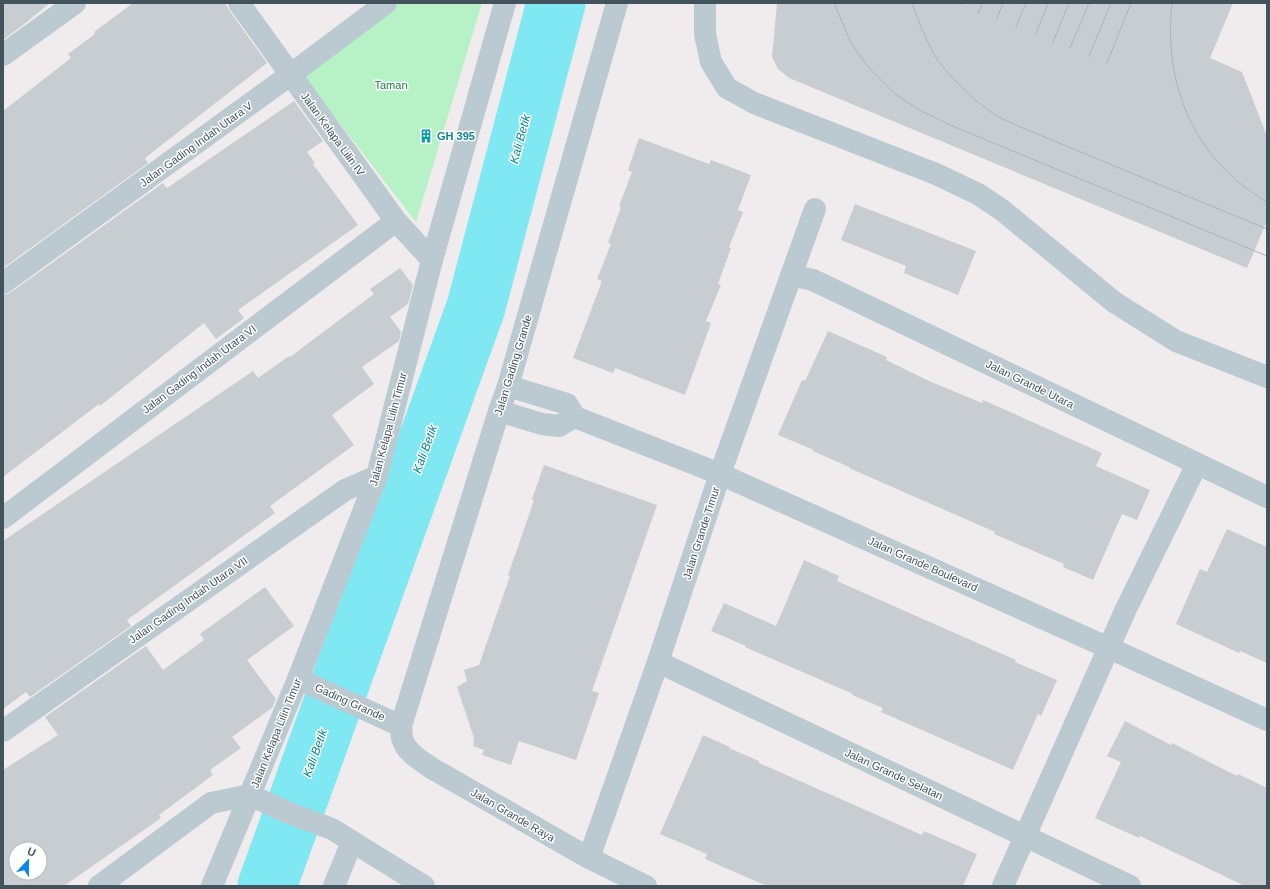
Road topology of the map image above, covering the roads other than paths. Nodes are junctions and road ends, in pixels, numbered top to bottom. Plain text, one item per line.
1 (74, 3) edge
2 (239, 3) edge
3 (386, 3) edge
4 (505, 3) edge
5 (617, 3) edge
6 (705, 3) edge
7 (3, 55) edge
8 (290, 76) junction
9 (815, 210) dead end
10 (396, 221) junction
11 (432, 260) junction
12 (792, 275) junction
13 (3, 283) edge
14 (1267, 377) edge
15 (508, 386) junction
16 (499, 411) junction
17 (575, 417) junction
18 (1196, 464) junction
19 (720, 474) junction
20 (377, 476) junction
21 (1267, 497) edge
22 (3, 518) edge
23 (1109, 648) junction
24 (658, 662) junction
25 (301, 688) junction
26 (1267, 720) edge
27 (396, 723) junction
28 (3, 731) edge
29 (254, 785) junction
30 (1025, 836) junction
31 (352, 842) junction
32 (589, 858) junction
33 (99, 886) edge
34 (212, 886) edge
35 (334, 886) edge
36 (424, 886) edge
37 (646, 886) edge
38 (1003, 886) edge
39 (1130, 886) edge

1 - 7 street
2 - 8 street, Jalan Kelapa Lilin IV
3 - 8 street, Jalan Gading Indah Utara V
4 - 11 street, Jalan Kelapa Lilin Timur
5 - 15 street, Jalan Gading Grande
6 - 14 street
8 - 10 street, Jalan Kelapa Lilin IV
8 - 13 street, Jalan Gading Indah Utara V
9 - 12 street, Jalan Grande Timur
10 - 11 street, Jalan Kelapa Lilin IV
10 - 22 street, Jalan Gading Indah Utara VI
11 - 20 street, Jalan Kelapa Lilin Timur
12 - 18 street, Jalan Grande Utara
12 - 19 street, Jalan Grande Timur
15 - 16 street, Jalan Gading Grande
15 - 17 street, Jalan Grande Boulevard
16 - 17 street
16 - 27 street, Jalan Gading Grande
17 - 19 street, Jalan Grande Boulevard
18 - 21 street, Jalan Grande Utara
18 - 23 street
19 - 23 street, Jalan Grande Boulevard
19 - 24 street, Jalan Grande Timur
20 - 25 street, Jalan Kelapa Lilin Timur
20 - 28 street, Jalan Gading Indah Utara VII
23 - 26 street, Jalan Grande Boulevard
23 - 30 street
24 - 30 street, Jalan Grande Selatan
24 - 32 street, Jalan Grande Timur
25 - 27 street, Gading Grande
25 - 29 street, Jalan Kelapa Lilin Timur
27 - 32 street, Jalan Grande Raya
29 - 31 street
29 - 33 street
29 - 34 street, Jalan Kelapa Lilin Timur
30 - 38 street
30 - 39 street, Jalan Grande Selatan
31 - 35 street
31 - 36 street
32 - 37 street, Jalan Grande Raya

